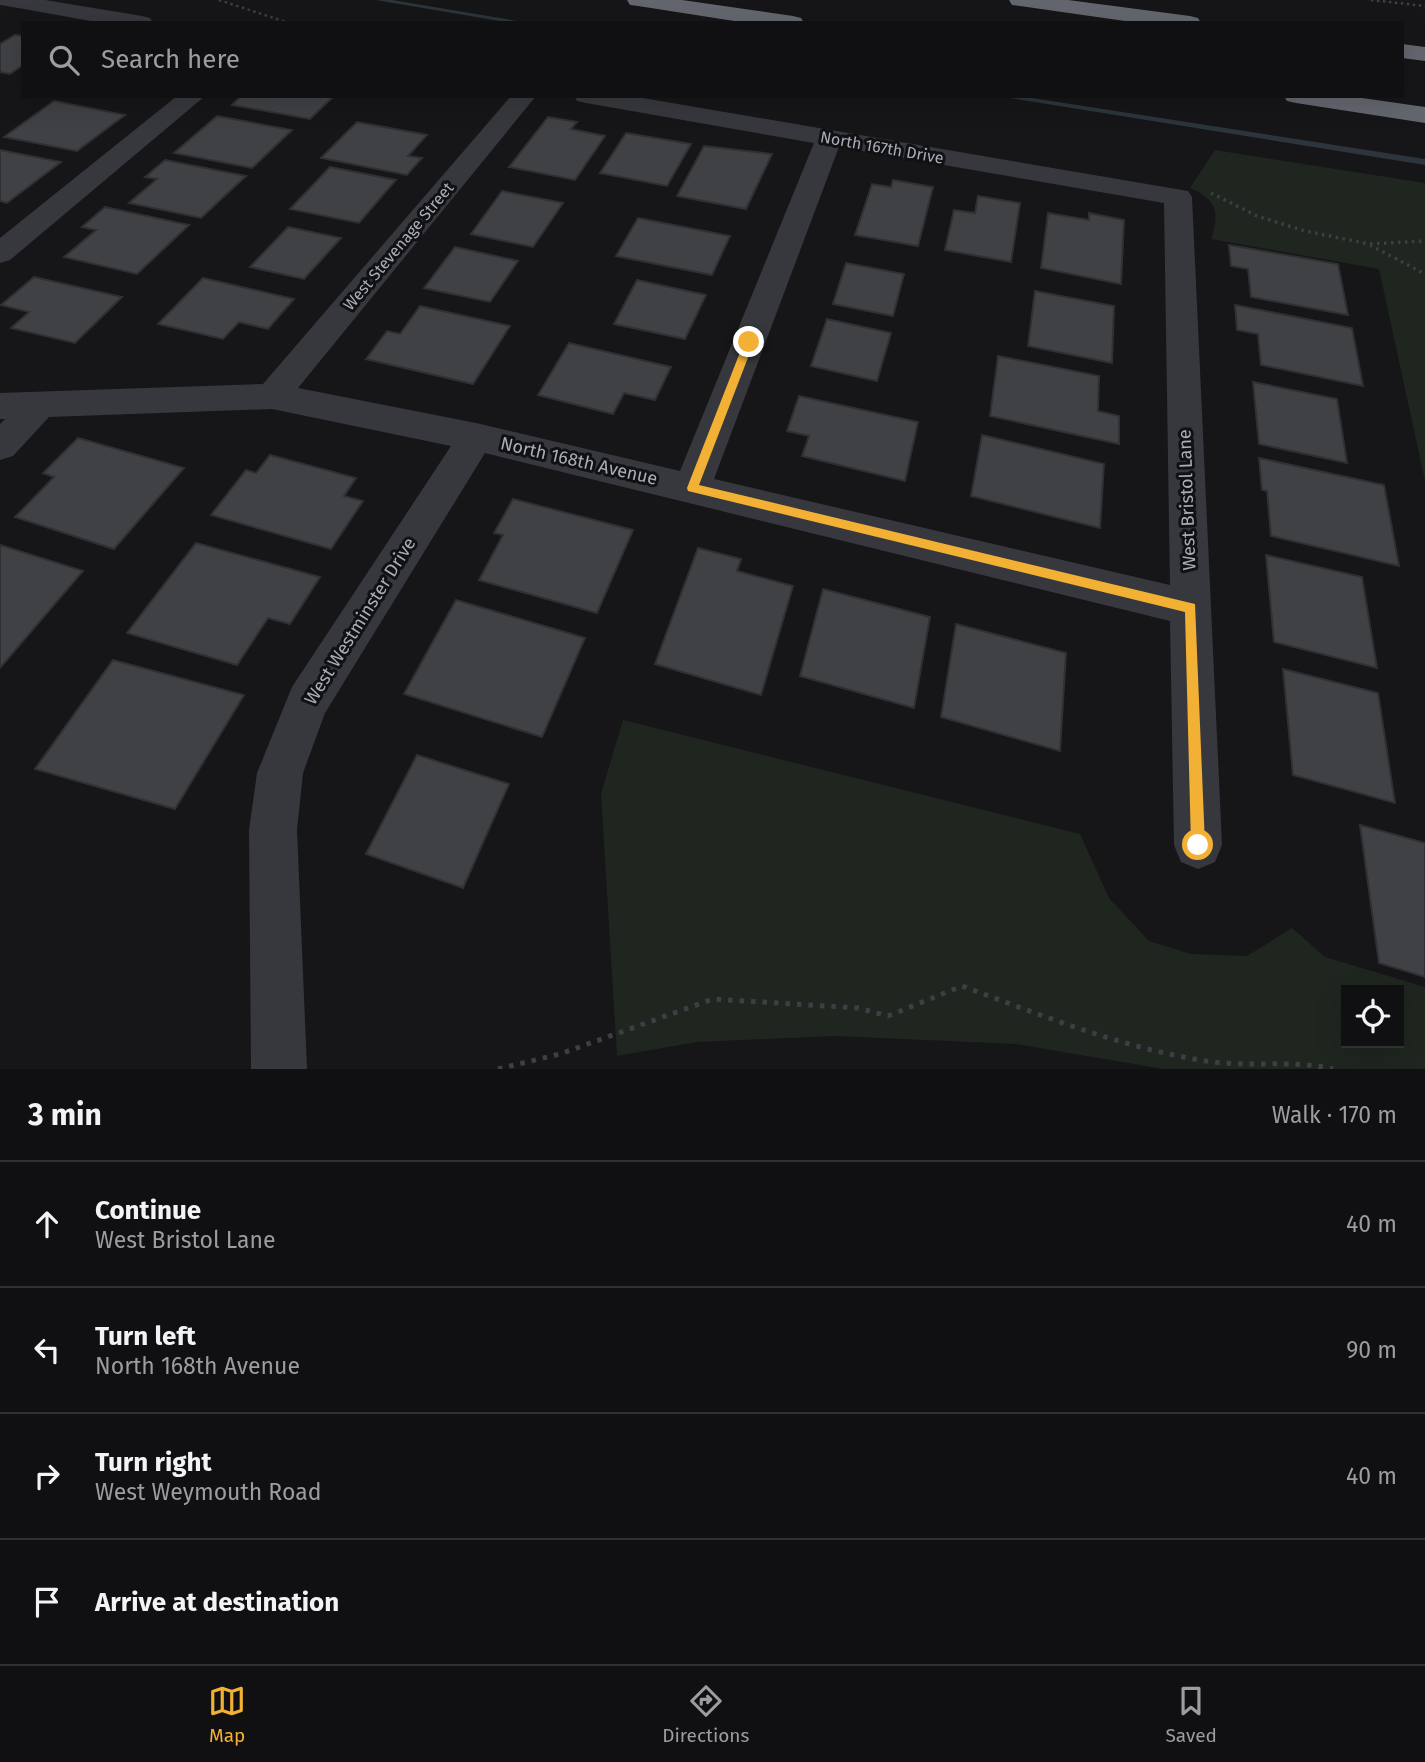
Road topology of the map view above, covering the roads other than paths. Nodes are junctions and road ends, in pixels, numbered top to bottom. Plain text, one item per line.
1 (638, 0) edge
2 (1020, 0) edge
3 (16, 1) edge
4 (0, 19) edge
5 (131, 21) edge
6 (780, 21) edge
7 (1175, 21) edge
8 (1404, 51) edge
9 (1425, 54) edge
10 (191, 98) edge
11 (522, 98) edge
12 (597, 98) edge
13 (1310, 98) edge
14 (1425, 115) edge
15 (828, 139) junction
16 (1178, 197) joint
17 (0, 253) edge
18 (272, 396) junction
19 (42, 403) junction
20 (0, 406) edge
21 (475, 437) junction
22 (0, 446) edge
23 (692, 488) junction
24 (1191, 608) junction
25 (1198, 845) dead end
26 (279, 1069) edge

1 - 6 highway
2 - 7 highway
3 - 4 street
3 - 5 street
8 - 9 highway
10 - 17 street
11 - 18 street, West Stevenage Street
12 - 15 street, North 167th Drive
13 - 14 highway
15 - 16 street, North 167th Drive
15 - 23 street
16 - 24 street, West Bristol Lane
18 - 19 street, North 168th Avenue
18 - 21 street, North 168th Avenue
19 - 20 street, North 168th Avenue
19 - 22 street
21 - 23 street, North 168th Avenue
21 - 26 street, West Westminster Drive
23 - 24 street, North 168th Avenue
24 - 25 street, West Bristol Lane

